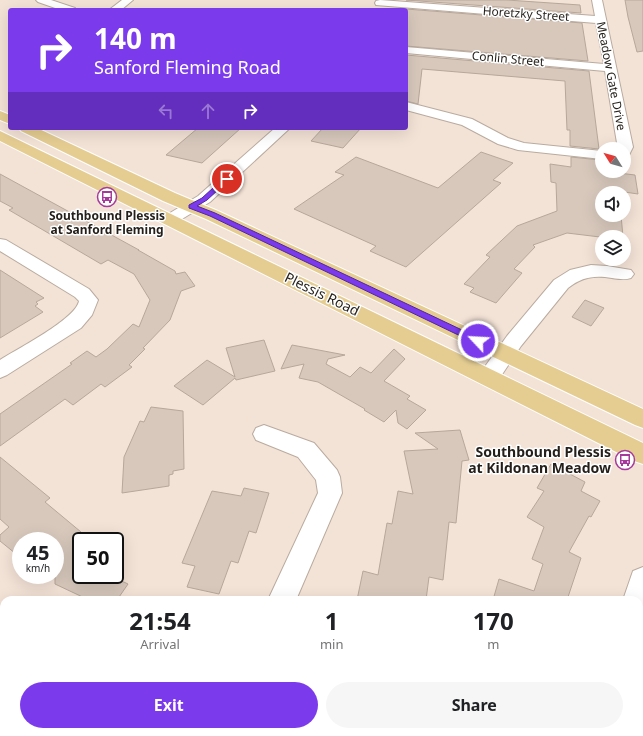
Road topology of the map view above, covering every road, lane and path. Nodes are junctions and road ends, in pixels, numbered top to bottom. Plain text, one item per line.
1 (41, 0) edge
2 (128, 0) edge
3 (597, 0) edge
4 (380, 4) edge
5 (65, 8) edge
6 (117, 8) edge
7 (600, 20) junction
8 (408, 50) edge
9 (610, 68) junction
10 (408, 106) edge
11 (30, 130) edge
12 (281, 130) edge
13 (0, 134) edge
14 (625, 142) edge
15 (595, 154) edge
16 (192, 207) junction
17 (171, 219) junction
18 (0, 244) edge
19 (625, 274) dead end
20 (506, 354) junction
21 (0, 370) edge
22 (489, 377) junction
23 (643, 419) edge
24 (264, 434) dead end
25 (643, 454) edge
26 (643, 580) edge
27 (284, 596) edge
28 (639, 596) edge

1 - 5 street
2 - 6 street
3 - 7 street, Meadow Gate Drive
4 - 7 street, Horetzky Street
7 - 9 street, Meadow Gate Drive
8 - 9 street, Conlin Street
9 - 14 street, Meadow Gate Drive
10 - 15 street
11 - 16 main road, Plessis Road
12 - 16 street
13 - 17 main road, Plessis Road
16 - 17 street
16 - 20 main road, Plessis Road
17 - 22 main road, Plessis Road
18 - 21 street
19 - 20 street
20 - 22 street
20 - 23 main road, Plessis Road
22 - 25 main road, Plessis Road
24 - 27 street
26 - 28 street

